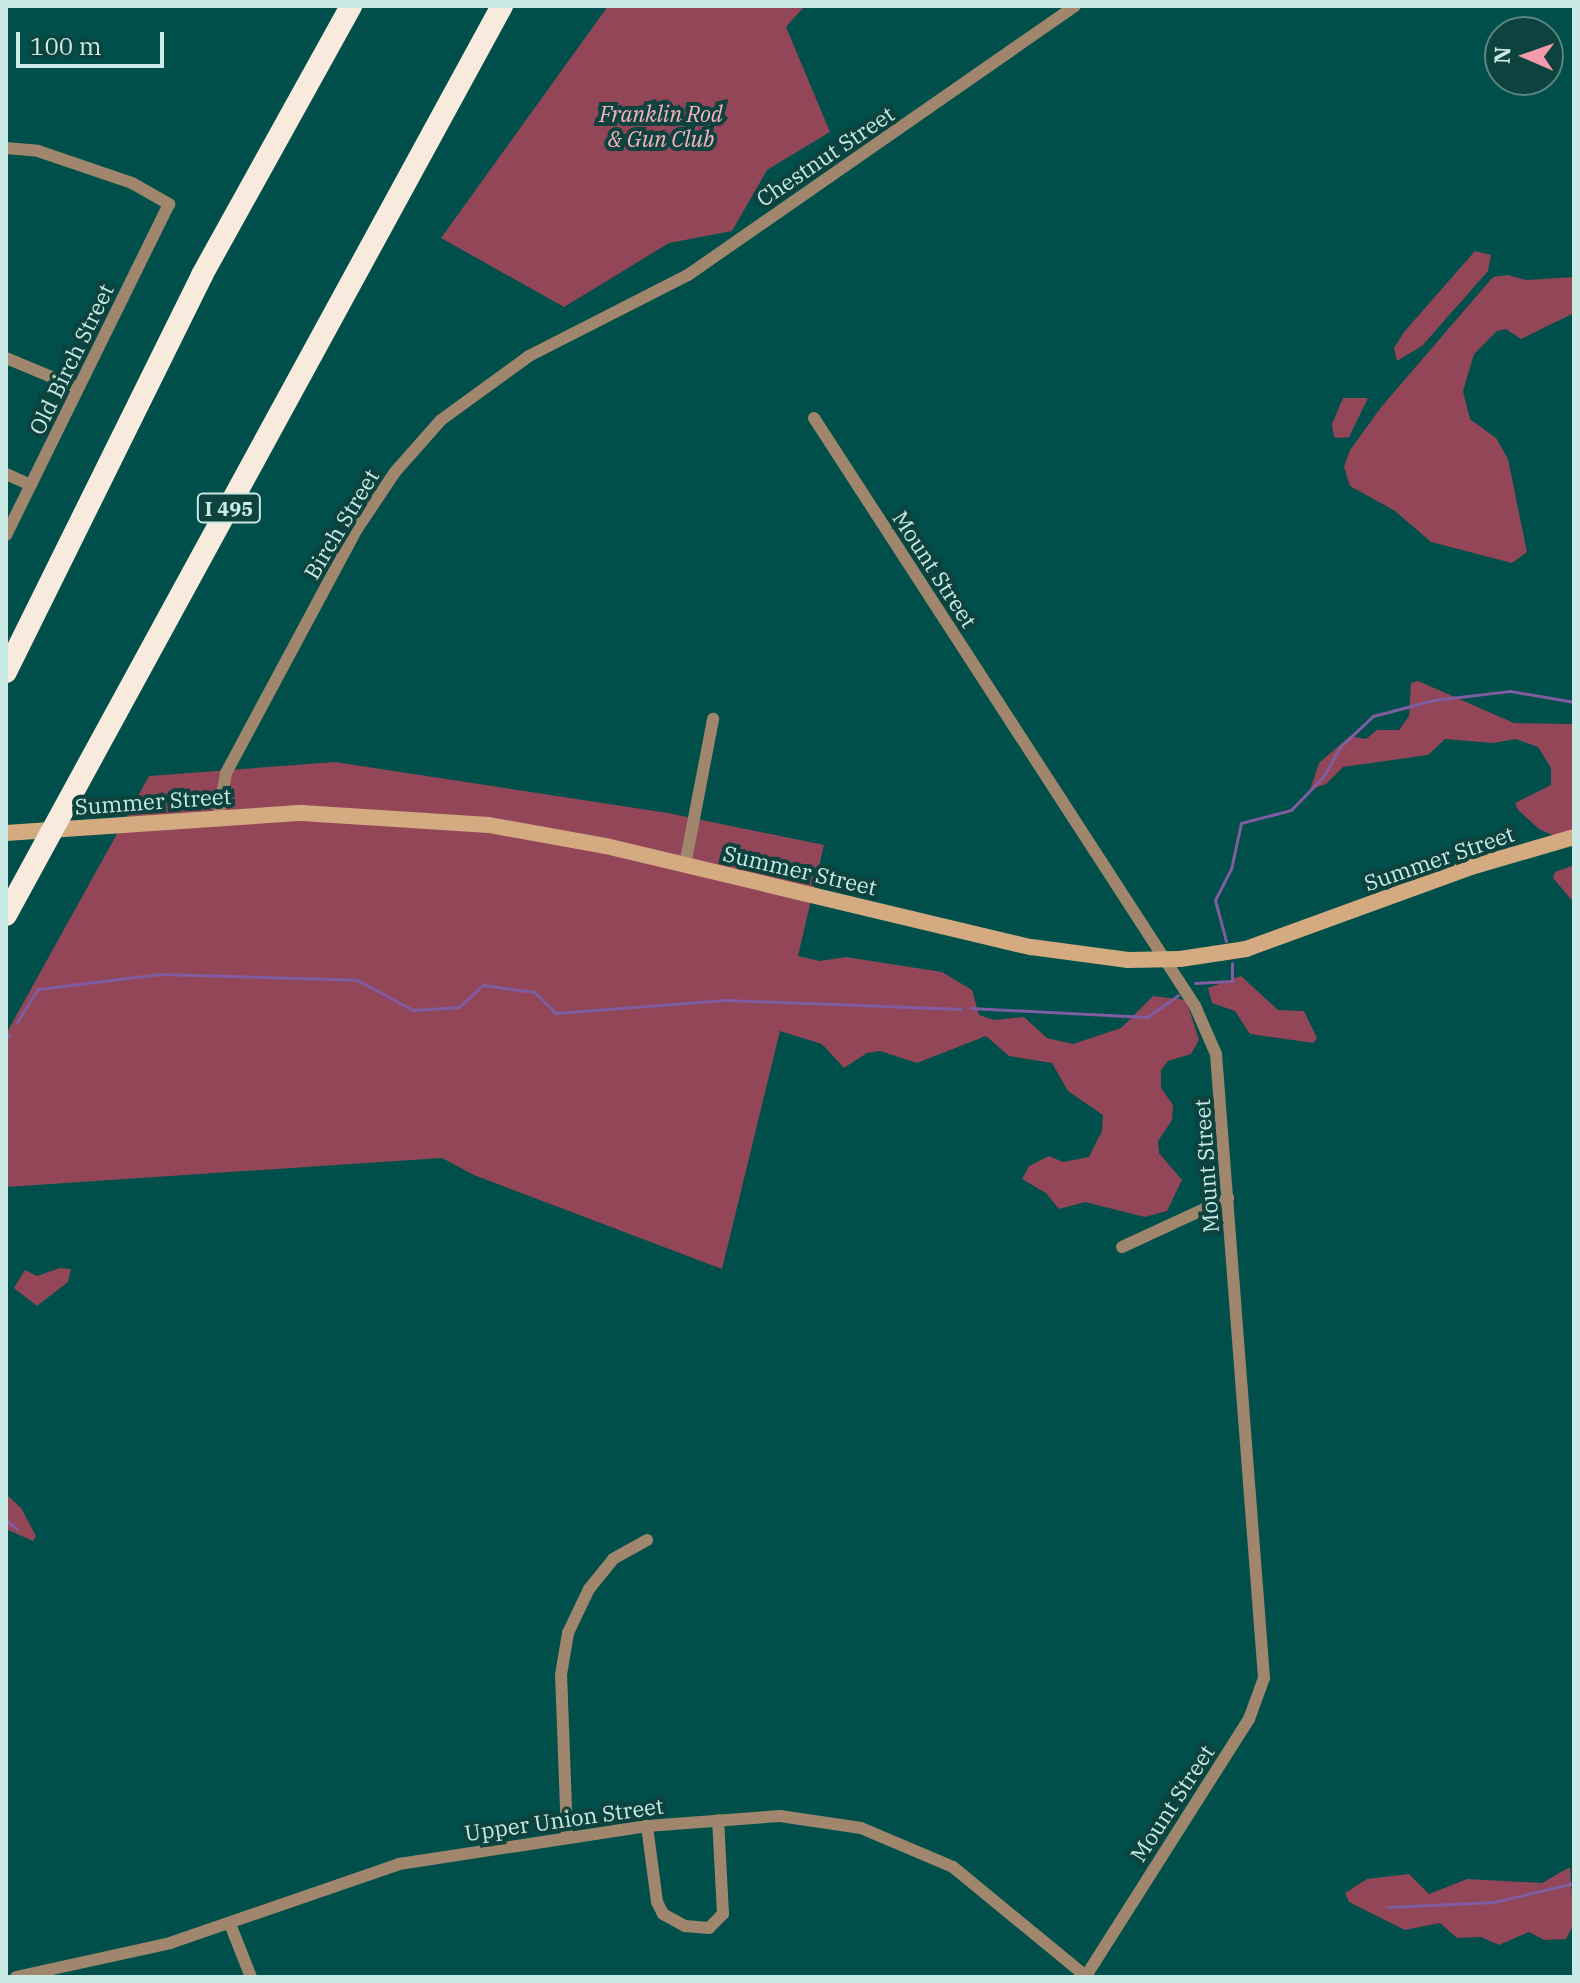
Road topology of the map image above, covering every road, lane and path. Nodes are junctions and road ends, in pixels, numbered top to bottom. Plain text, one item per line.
1 (351, 6) edge
2 (502, 6) edge
3 (1075, 6) edge
4 (6, 148) edge
5 (588, 324) joint
6 (6, 358) edge
7 (78, 388) junction
8 (814, 418) dead end
9 (6, 474) edge
10 (31, 485) junction
11 (6, 535) edge
12 (6, 672) edge
13 (713, 719) dead end
14 (218, 818) junction
15 (6, 833) edge
16 (1570, 839) edge
17 (685, 865) junction
18 (6, 915) edge
19 (1164, 960) junction
20 (1228, 1198) junction
21 (1122, 1247) dead end
22 (647, 1540) dead end
23 (718, 1820) junction
24 (647, 1826) junction
25 (567, 1836) junction
26 (230, 1924) junction
27 (16, 1977) edge
28 (251, 1977) edge
29 (1086, 1977) edge

1 - 12 highway
2 - 18 highway, I 495
3 - 5 street, Chestnut Street
4 - 7 street, Old Birch Street
5 - 14 street, Birch Street
6 - 7 street
7 - 10 street, Old Birch Street
8 - 19 street, Mount Street
9 - 10 street
10 - 11 street, Old Birch Street
13 - 17 street
14 - 15 main road, Summer Street
14 - 17 main road, Summer Street
16 - 19 main road, Summer Street
17 - 19 main road, Summer Street
19 - 20 street, Mount Street
20 - 21 street
20 - 29 street, Mount Street
22 - 25 street
23 - 24 street, Upper Union Street
23 - 24 street
23 - 29 street, Upper Union Street
24 - 25 street, Upper Union Street
25 - 26 street, Upper Union Street
26 - 27 street, Upper Union Street
26 - 28 street

